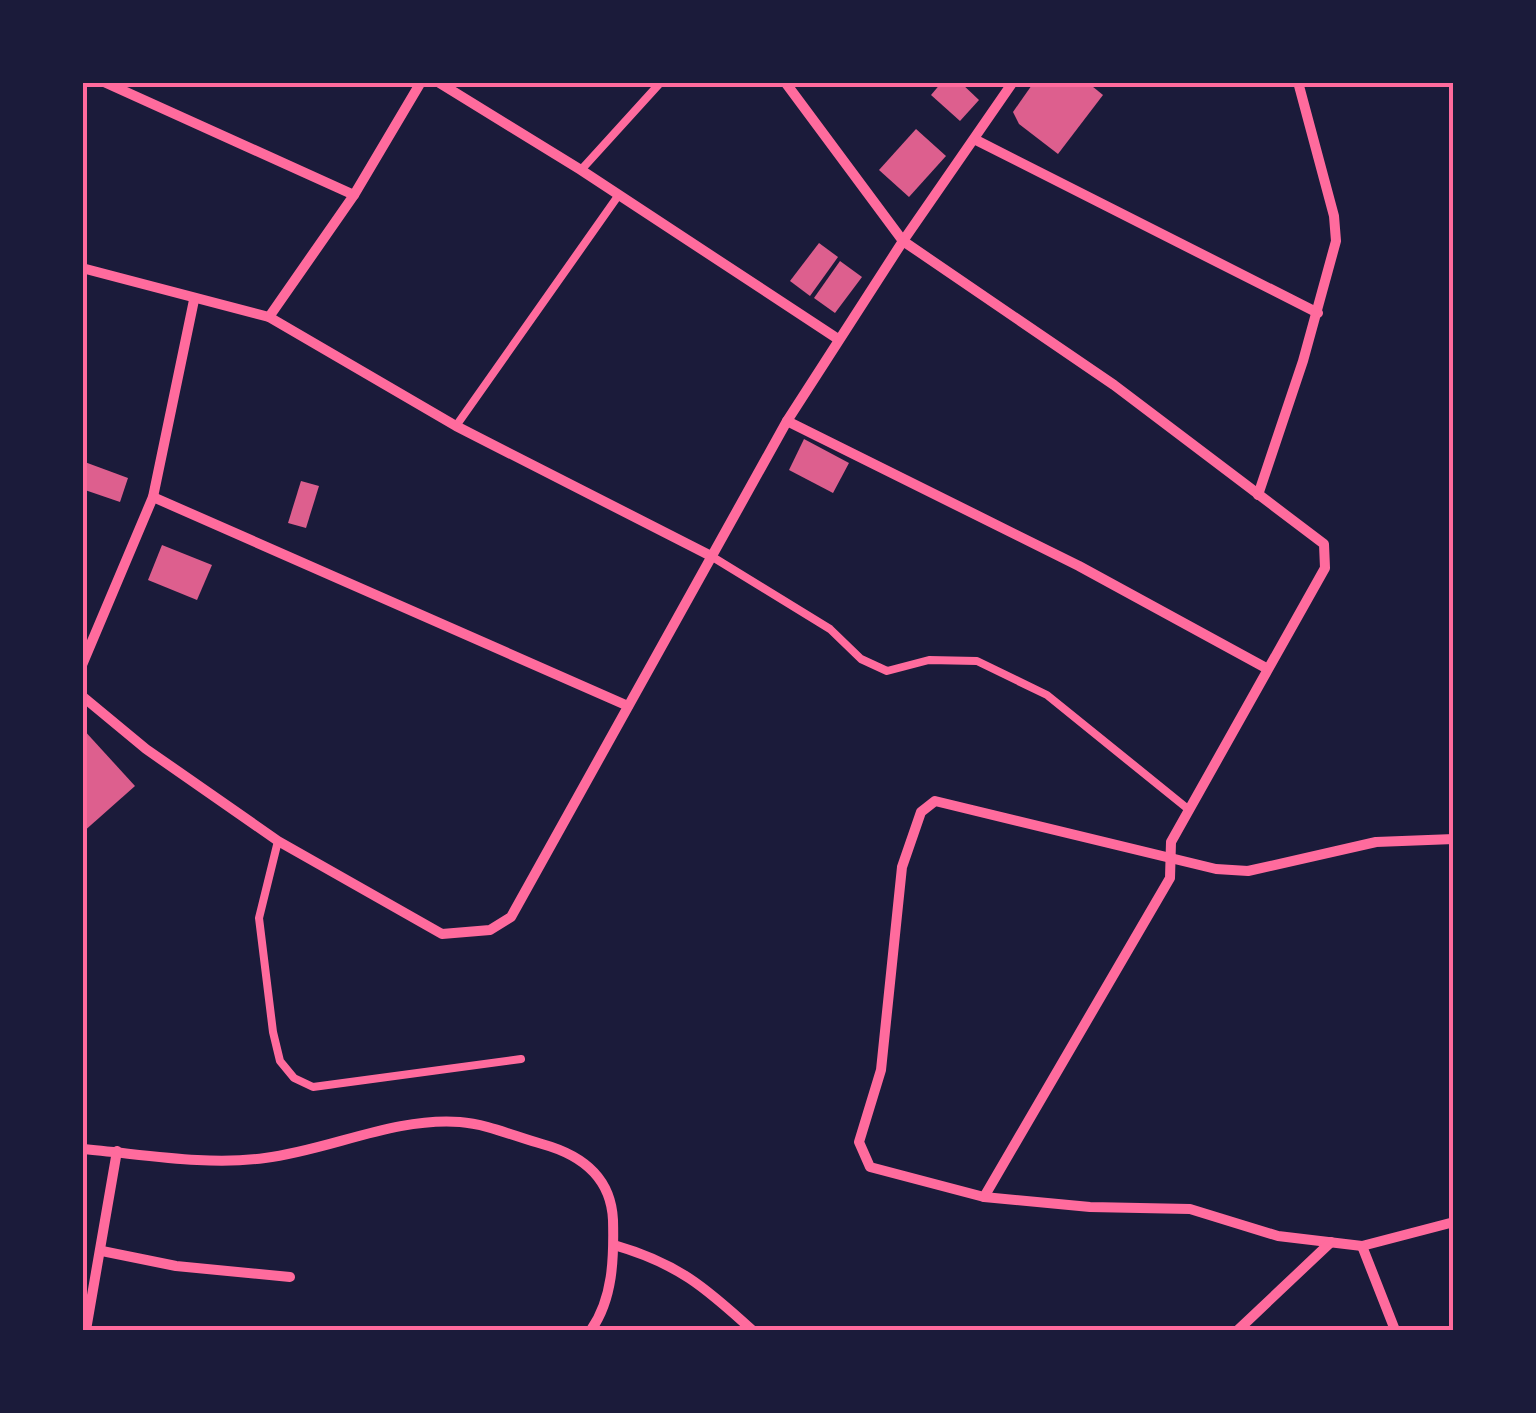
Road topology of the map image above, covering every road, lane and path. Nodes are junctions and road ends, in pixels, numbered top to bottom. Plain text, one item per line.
1 (104, 82) edge
2 (421, 82) edge
3 (438, 82) edge
4 (661, 82) edge
5 (786, 82) edge
6 (1013, 82) edge
7 (1298, 82) edge
8 (976, 140) junction
9 (581, 170) junction
10 (354, 195) junction
11 (618, 196) junction
12 (902, 241) junction
13 (82, 268) edge
14 (194, 300) junction
15 (1318, 312) junction
16 (270, 317) junction
17 (838, 339) junction
18 (787, 421) junction
19 (456, 426) junction
20 (1258, 495) junction
21 (153, 497) junction
22 (710, 556) junction
23 (82, 666) edge
24 (1266, 668) junction
25 (82, 696) edge
26 (628, 706) junction
27 (1188, 810) junction
28 (1454, 839) edge
29 (278, 841) junction
30 (1170, 858) junction
31 (521, 1058) dead end
32 (82, 1149) edge
33 (116, 1152) junction
34 (984, 1197) junction
35 (1454, 1222) edge
36 (1331, 1242) junction
37 (614, 1246) junction
38 (1362, 1246) junction
39 (102, 1251) junction
40 (290, 1277) dead end
41 (86, 1330) edge
42 (591, 1330) edge
43 (752, 1330) edge
44 (1238, 1330) edge
45 (1394, 1330) edge

1 - 10 street
2 - 10 street
3 - 9 street
4 - 9 lane
5 - 12 street
6 - 8 street
7 - 15 street
8 - 12 street
8 - 15 street
9 - 11 street
10 - 16 street
11 - 17 street
11 - 19 lane
12 - 17 street
12 - 20 street
13 - 14 street
14 - 16 street
14 - 21 street
15 - 20 street
16 - 19 street
17 - 18 street
18 - 22 street
18 - 24 street
19 - 22 street
20 - 24 street
21 - 23 street
21 - 26 street
22 - 26 street
22 - 27 lane
24 - 27 street
25 - 29 street
26 - 29 street
27 - 30 street
28 - 30 street
29 - 31 lane
30 - 34 street
30 - 34 street
32 - 33 street
33 - 37 street
33 - 39 street
34 - 36 street
35 - 38 street
36 - 38 street
36 - 44 street
37 - 42 street
37 - 43 street
38 - 45 street
39 - 40 street
39 - 41 street

